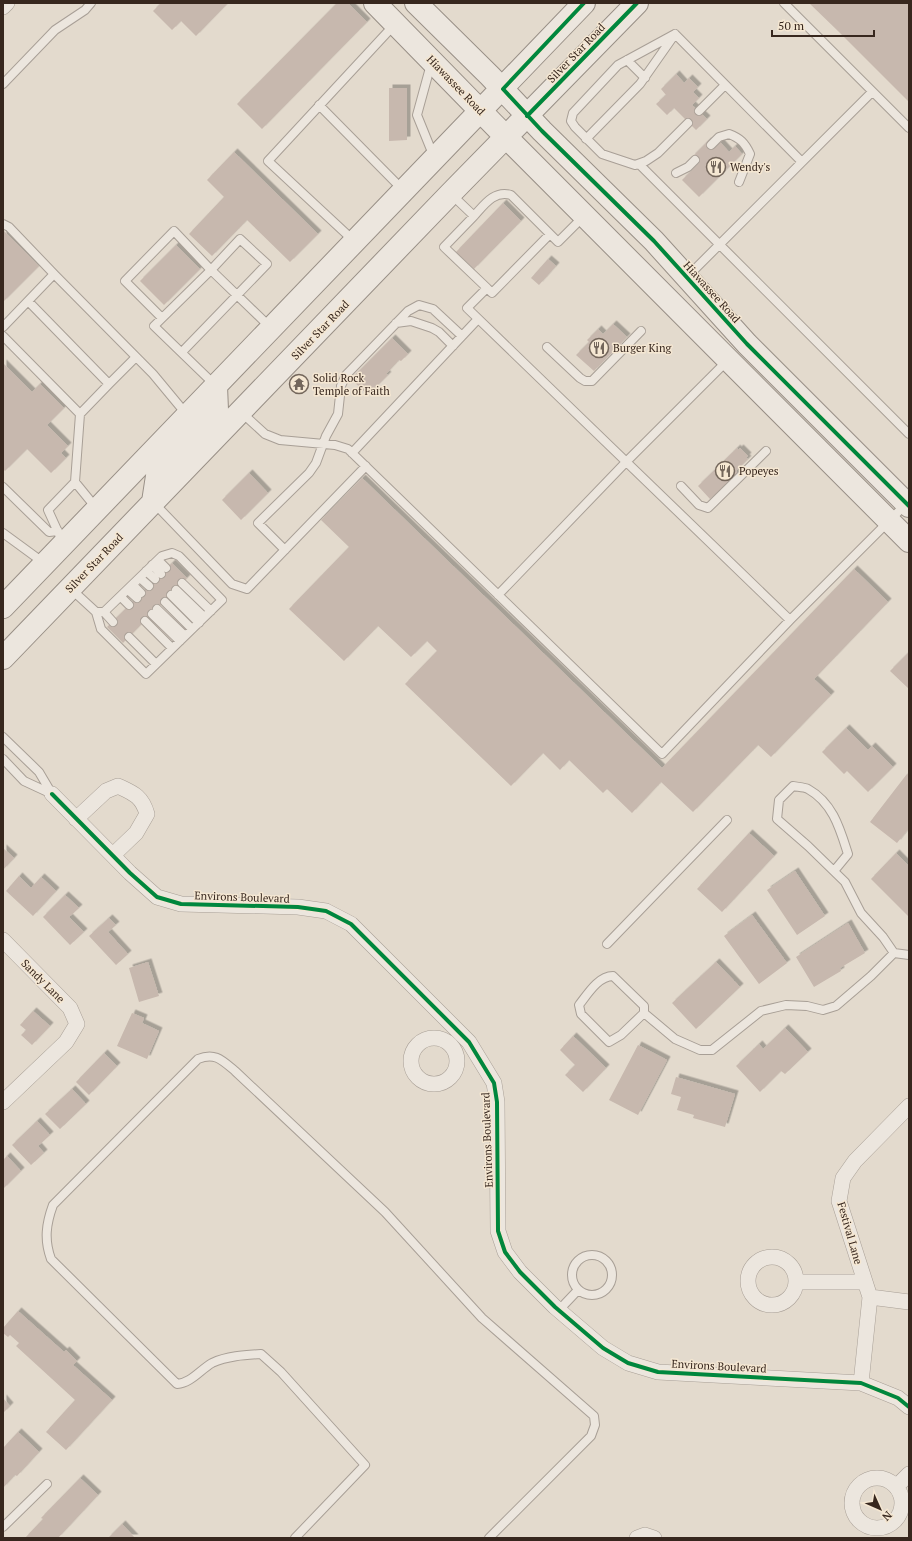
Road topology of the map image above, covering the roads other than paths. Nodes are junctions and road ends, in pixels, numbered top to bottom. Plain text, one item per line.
1 (7, 3) edge
2 (91, 3) edge
3 (375, 3) edge
4 (416, 3) edge
5 (584, 3) edge
6 (637, 3) edge
7 (784, 3) edge
8 (3, 7) edge
9 (396, 24) junction
10 (675, 34) junction
11 (627, 60) junction
12 (432, 61) junction
13 (645, 78) junction
14 (3, 84) edge
15 (725, 85) junction
16 (503, 89) junction
17 (872, 92) junction
18 (319, 106) junction
19 (481, 111) junction
20 (699, 112) dead end
21 (527, 116) junction
22 (688, 123) dead end
23 (909, 128) edge
24 (506, 137) junction
25 (586, 139) junction
26 (711, 145) dead end
27 (435, 159) junction
28 (695, 160) dead end
29 (802, 162) junction
30 (639, 164) junction
31 (676, 173) dead end
32 (739, 182) dead end
33 (404, 191) junction
34 (450, 194) junction
35 (585, 215) junction
36 (474, 216) junction
37 (3, 224) edge
38 (550, 234) junction
39 (355, 242) junction
40 (720, 244) junction
41 (211, 270) junction
42 (54, 274) junction
43 (686, 277) junction
44 (487, 288) junction
45 (237, 295) junction
46 (28, 301) junction
47 (162, 318) junction
48 (478, 320) junction
49 (396, 323) junction
50 (3, 327) edge
51 (272, 329) junction
52 (641, 331) dead end
53 (3, 336) edge
54 (462, 336) junction
55 (453, 346) junction
56 (547, 347) dead end
57 (182, 352) junction
58 (136, 357) junction
59 (728, 359) junction
60 (109, 384) junction
61 (216, 386) junction
62 (241, 412) junction
63 (80, 414) junction
64 (188, 416) junction
65 (909, 434) edge
66 (324, 444) junction
67 (766, 451) dead end
68 (352, 453) junction
69 (626, 462) junction
70 (366, 466) junction
71 (75, 482) junction
72 (681, 486) dead end
73 (3, 487) edge
74 (153, 502) junction
75 (908, 503) edge
76 (98, 509) junction
77 (889, 521) junction
78 (3, 534) edge
79 (61, 538) junction
80 (909, 541) edge
81 (285, 550) junction
82 (45, 564) junction
83 (152, 565) junction
84 (158, 577) junction
85 (140, 578) junction
86 (182, 583) dead end
87 (131, 587) junction
88 (70, 588) junction
89 (174, 592) dead end
90 (498, 595) junction
91 (139, 596) dead end
92 (121, 597) junction
93 (164, 602) dead end
94 (129, 605) dead end
95 (3, 607) edge
96 (155, 611) dead end
97 (211, 611) junction
98 (100, 612) junction
99 (790, 620) junction
100 (146, 621) dead end
101 (113, 622) dead end
102 (198, 623) junction
103 (129, 637) dead end
104 (182, 639) junction
105 (172, 648) junction
106 (3, 658) edge
107 (156, 664) junction
108 (3, 737) edge
109 (3, 759) edge
110 (52, 794) junction
111 (76, 819) junction
112 (727, 820) dead end
113 (113, 856) junction
114 (834, 871) junction
115 (3, 940) edge
116 (607, 944) dead end
117 (894, 953) junction
118 (909, 955) edge
119 (644, 1013) junction
120 (460, 1032) junction
121 (449, 1043) dead end
122 (6, 1099) edge
123 (909, 1106) edge
124 (796, 1282) dead end
125 (865, 1282) junction
126 (578, 1290) junction
127 (870, 1297) junction
128 (909, 1302) edge
129 (559, 1310) junction
130 (861, 1383) junction
131 (909, 1407) edge
132 (909, 1474) edge
133 (47, 1484) dead end
134 (896, 1487) dead end
135 (3, 1527) edge
136 (296, 1538) edge
137 (489, 1538) edge
138 (637, 1538) edge
139 (654, 1538) edge

1 - 8 street
2 - 14 lane
3 - 9 main road, Hiawassee Road
4 - 16 main road, Hiawassee Road
5 - 16 main road
6 - 21 main road, Silver Star Road
7 - 17 lane
9 - 12 main road, Hiawassee Road
9 - 18 lane
10 - 11 lane
10 - 13 lane
10 - 15 lane
11 - 13 lane
11 - 25 lane
12 - 19 main road, Hiawassee Road
12 - 27 lane
13 - 25 lane
15 - 20 lane
15 - 29 lane
16 - 19 main road
16 - 21 main road, Hiawassee Road
17 - 23 lane
17 - 29 lane
18 - 33 lane
18 - 39 lane
19 - 24 main road, Hiawassee Road
19 - 27 main road
21 - 24 main road, Silver Star Road
21 - 43 main road, Hiawassee Road
22 - 30 lane
24 - 34 main road, Silver Star Road
24 - 35 main road, Hiawassee Road
25 - 30 lane
26 - 32 lane
27 - 33 main road
28 - 31 lane
29 - 40 lane
30 - 40 lane
33 - 39 main road
34 - 36 lane
34 - 62 main road, Silver Star Road
35 - 38 lane
35 - 59 main road, Hiawassee Road
36 - 38 lane
36 - 44 lane
37 - 42 lane
38 - 44 lane
39 - 51 main road
40 - 43 lane
40 - 65 lane
41 - 45 lane
41 - 45 lane
41 - 47 lane
41 - 47 lane
42 - 46 lane
42 - 58 lane
43 - 75 main road, Hiawassee Road
44 - 48 lane
45 - 51 lane
45 - 57 lane
46 - 50 lane
46 - 60 lane
47 - 57 lane
48 - 54 lane
48 - 69 lane
49 - 54 lane
49 - 55 lane
49 - 66 lane
51 - 61 main road
52 - 56 lane
53 - 63 lane
54 - 55 lane
55 - 68 lane
57 - 61 lane
58 - 60 lane
58 - 64 lane
59 - 69 lane
59 - 77 main road, Hiawassee Road
60 - 63 lane
61 - 64 main road
61 - 74 main road
62 - 66 lane
62 - 74 main road, Silver Star Road
63 - 71 lane
64 - 76 main road
66 - 68 lane
66 - 81 lane
67 - 72 lane
68 - 70 lane
69 - 90 lane
69 - 99 lane
70 - 81 lane
70 - 90 lane
71 - 76 lane
71 - 79 lane
73 - 79 lane
74 - 81 lane
74 - 88 main road, Silver Star Road
75 - 77 lane
76 - 79 main road
77 - 80 main road, Hiawassee Road
77 - 99 lane
78 - 82 lane
79 - 82 main road
82 - 95 main road
83 - 84 lane
83 - 84 lane
83 - 85 lane
83 - 97 lane
84 - 85 lane
85 - 87 lane
86 - 97 lane
87 - 91 lane
87 - 92 lane
88 - 98 lane
88 - 106 main road, Silver Star Road
89 - 102 lane
90 - 99 lane
92 - 94 lane
92 - 98 lane
93 - 102 lane
96 - 104 lane
97 - 102 lane
98 - 101 lane
98 - 107 lane
100 - 105 lane
102 - 104 lane
103 - 107 lane
104 - 105 lane
105 - 107 lane
108 - 110 lane, Environs Boulevard
109 - 110 lane, Environs Boulevard
110 - 111 street, Environs Boulevard
111 - 113 street, Environs Boulevard
111 - 113 street
112 - 116 lane
113 - 120 street, Environs Boulevard
114 - 114 lane
114 - 117 lane
115 - 122 street, Sandy Lane
117 - 118 lane
117 - 119 lane
119 - 119 lane
120 - 121 street
120 - 129 street, Environs Boulevard
123 - 125 street, Festival Lane
124 - 125 street
125 - 127 street, Festival Lane
126 - 126 lane
126 - 129 lane
127 - 128 street
127 - 130 street, Festival Lane
129 - 130 street, Environs Boulevard
130 - 131 street, Environs Boulevard
132 - 134 street
133 - 135 lane
136 - 137 lane
138 - 139 street

